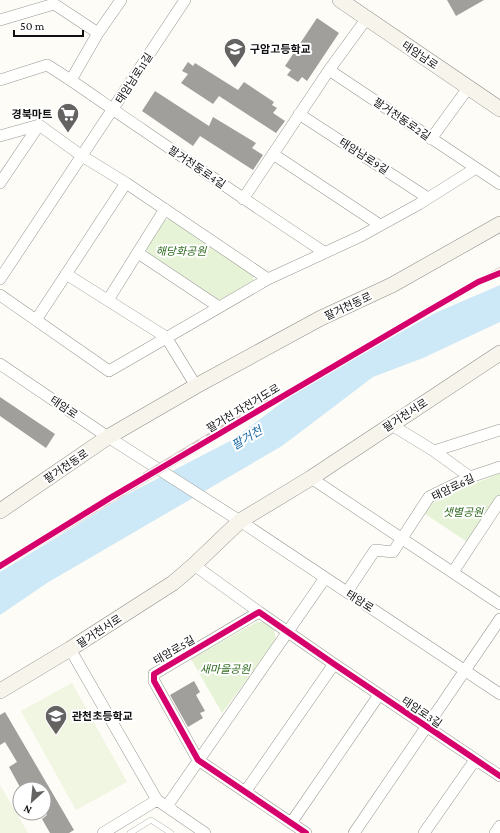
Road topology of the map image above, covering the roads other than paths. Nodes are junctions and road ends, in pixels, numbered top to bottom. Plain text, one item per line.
1 (121, 0) edge
2 (185, 0) edge
3 (54, 2) edge
4 (348, 2) edge
5 (367, 18) junction
6 (0, 20) edge
7 (98, 34) junction
8 (329, 70) junction
9 (0, 80) edge
10 (71, 80) junction
11 (468, 88) junction
12 (500, 109) edge
13 (113, 110) junction
14 (299, 114) junction
15 (39, 125) junction
16 (0, 136) edge
17 (431, 139) junction
18 (273, 154) junction
19 (82, 156) junction
20 (476, 168) junction
21 (0, 183) edge
22 (126, 183) junction
23 (500, 184) edge
24 (428, 198) junction
25 (243, 199) junction
26 (165, 209) junction
27 (500, 224) edge
28 (380, 225) junction
29 (324, 252) junction
30 (138, 253) junction
31 (66, 274) junction
32 (268, 278) junction
33 (0, 279) edge
34 (0, 295) edge
35 (108, 300) junction
36 (219, 307) junction
37 (36, 320) junction
38 (166, 337) junction
39 (500, 353) edge
40 (0, 364) edge
41 (196, 386) junction
42 (390, 424) junction
43 (500, 430) edge
44 (108, 437) junction
45 (434, 451) junction
46 (500, 467) edge
47 (470, 477) junction
48 (311, 478) junction
49 (500, 501) edge
50 (0, 511) edge
51 (240, 521) junction
52 (402, 538) junction
53 (194, 565) junction
54 (452, 572) junction
55 (325, 578) junction
56 (347, 592) junction
57 (500, 604) edge
58 (259, 612) junction
59 (500, 619) edge
60 (288, 632) junction
61 (70, 650) junction
62 (334, 664) junction
63 (465, 670) junction
64 (0, 691) edge
65 (500, 694) edge
66 (379, 695) junction
67 (426, 727) junction
68 (198, 760) junction
69 (475, 760) junction
70 (500, 776) edge
71 (246, 792) junction
72 (157, 800) junction
73 (167, 806) junction
74 (291, 823) junction
75 (500, 826) edge
76 (103, 833) edge
77 (130, 833) edge
78 (171, 833) edge
79 (205, 833) edge
80 (306, 833) edge
81 (354, 833) edge
82 (424, 833) edge
83 (495, 833) edge

1 - 7 street
2 - 13 street, 태암남로11길
3 - 6 street
3 - 7 street
4 - 5 main road, 태암남로
5 - 8 street
5 - 11 main road, 태암남로
7 - 10 street
8 - 14 street
8 - 17 street, 팔거천동로2길
9 - 10 street, 팔거천동로4길
10 - 13 street, 팔거천동로4길
11 - 12 main road, 태암남로
11 - 17 street
13 - 19 street, 태암남로11길
13 - 25 street, 팔거천동로4길
14 - 18 street
14 - 24 street, 태암남로9길
15 - 16 street
15 - 19 street
15 - 21 street
17 - 20 street, 팔거천동로2길
18 - 25 street
18 - 28 street
19 - 22 street
19 - 33 street, 태암남로11길
20 - 23 street, 팔거천동로2길
20 - 24 street
22 - 26 street
22 - 31 street
24 - 28 street
25 - 29 street, 팔거천동로4길
26 - 30 street
26 - 32 street
27 - 41 main road, 팔거천동로
28 - 29 street
29 - 32 street
30 - 35 street
30 - 36 street
31 - 35 street
31 - 37 street
32 - 36 street
34 - 37 street
35 - 38 street
36 - 38 street
37 - 38 street
38 - 41 street
39 - 42 main road, 팔거천서로
40 - 44 street, 태암로
41 - 44 main road, 팔거천동로
42 - 45 street
42 - 48 main road, 팔거천서로
43 - 45 street
44 - 50 main road, 팔거천동로
44 - 51 street, 태암로
45 - 47 street
46 - 47 street, 태암로6길
47 - 52 street, 태암로6길
48 - 51 main road, 팔거천서로
48 - 52 street
49 - 54 street
51 - 53 main road, 팔거천서로
51 - 55 street, 태암로
52 - 54 street
52 - 56 street, 태암로6길
53 - 58 street
53 - 61 main road, 팔거천서로
54 - 57 street
55 - 56 street, 태암로
55 - 60 street
56 - 63 street, 태암로
58 - 60 street
58 - 68 street, 태암로5길
59 - 63 street, 태암로3길
60 - 62 street
60 - 68 street
61 - 64 main road, 팔거천서로
61 - 72 street
62 - 66 street, 태암로3길
62 - 71 street
63 - 65 street, 태암로
63 - 67 street, 태암로3길
66 - 67 street, 태암로3길
66 - 74 street
67 - 69 street, 태암로3길
67 - 81 street, 태암로3길
68 - 71 street, 태암로5길
68 - 73 street
69 - 70 street, 태암로3길
69 - 82 street
71 - 74 street, 태암로5길
72 - 73 street
72 - 76 street
73 - 79 street
74 - 80 street
75 - 83 street
77 - 78 lane

